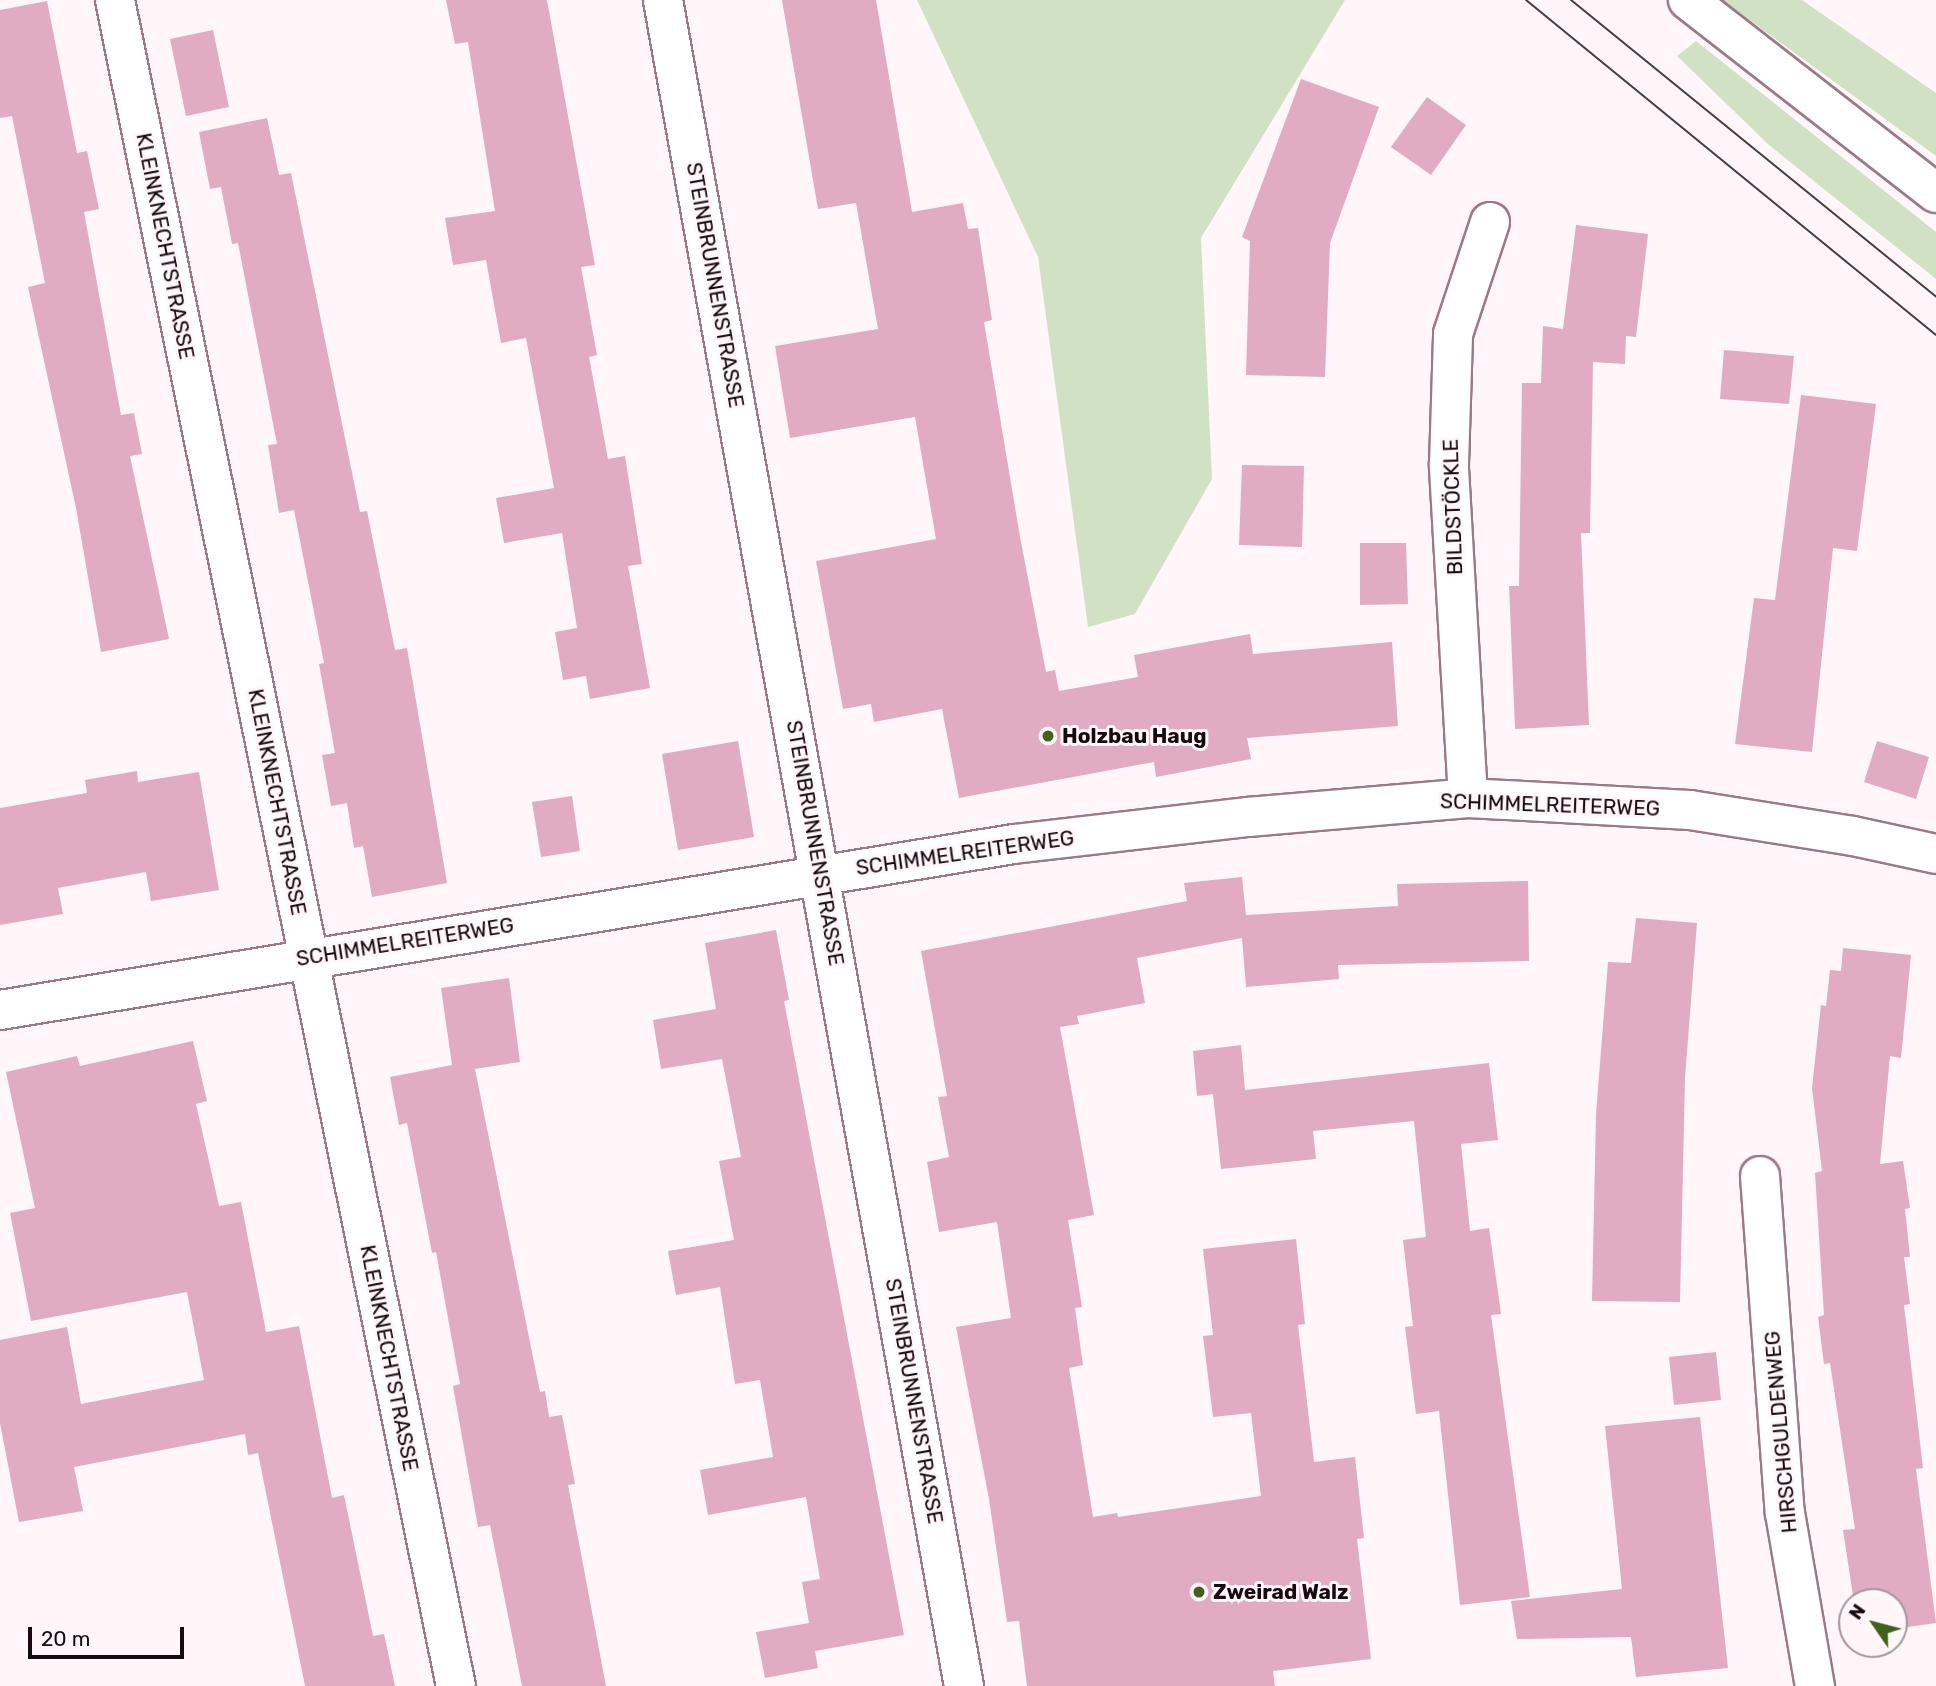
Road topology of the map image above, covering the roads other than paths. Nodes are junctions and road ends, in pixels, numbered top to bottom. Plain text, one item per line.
1 (115, 0) edge
2 (663, 0) edge
3 (1688, 0) edge
4 (1936, 193) edge
5 (1490, 222) dead end
6 (1468, 798) junction
7 (1936, 854) edge
8 (821, 875) junction
9 (309, 957) junction
10 (0, 1010) edge
11 (1760, 1175) dead end
12 (456, 1686) edge
13 (964, 1686) edge
14 (1815, 1686) edge

1 - 9 street, KLEINKNECHTSTRASSE
2 - 8 street, STEINBRUNNENSTRASSE
3 - 4 street
5 - 6 street, BILDSTÖCKLE
6 - 7 street, SCHIMMELREITERWEG
6 - 8 street, SCHIMMELREITERWEG
8 - 9 street, SCHIMMELREITERWEG
8 - 13 street, STEINBRUNNENSTRASSE
9 - 10 street, SCHIMMELREITERWEG
9 - 12 street, KLEINKNECHTSTRASSE
11 - 14 street, HIRSCHGULDENWEG

